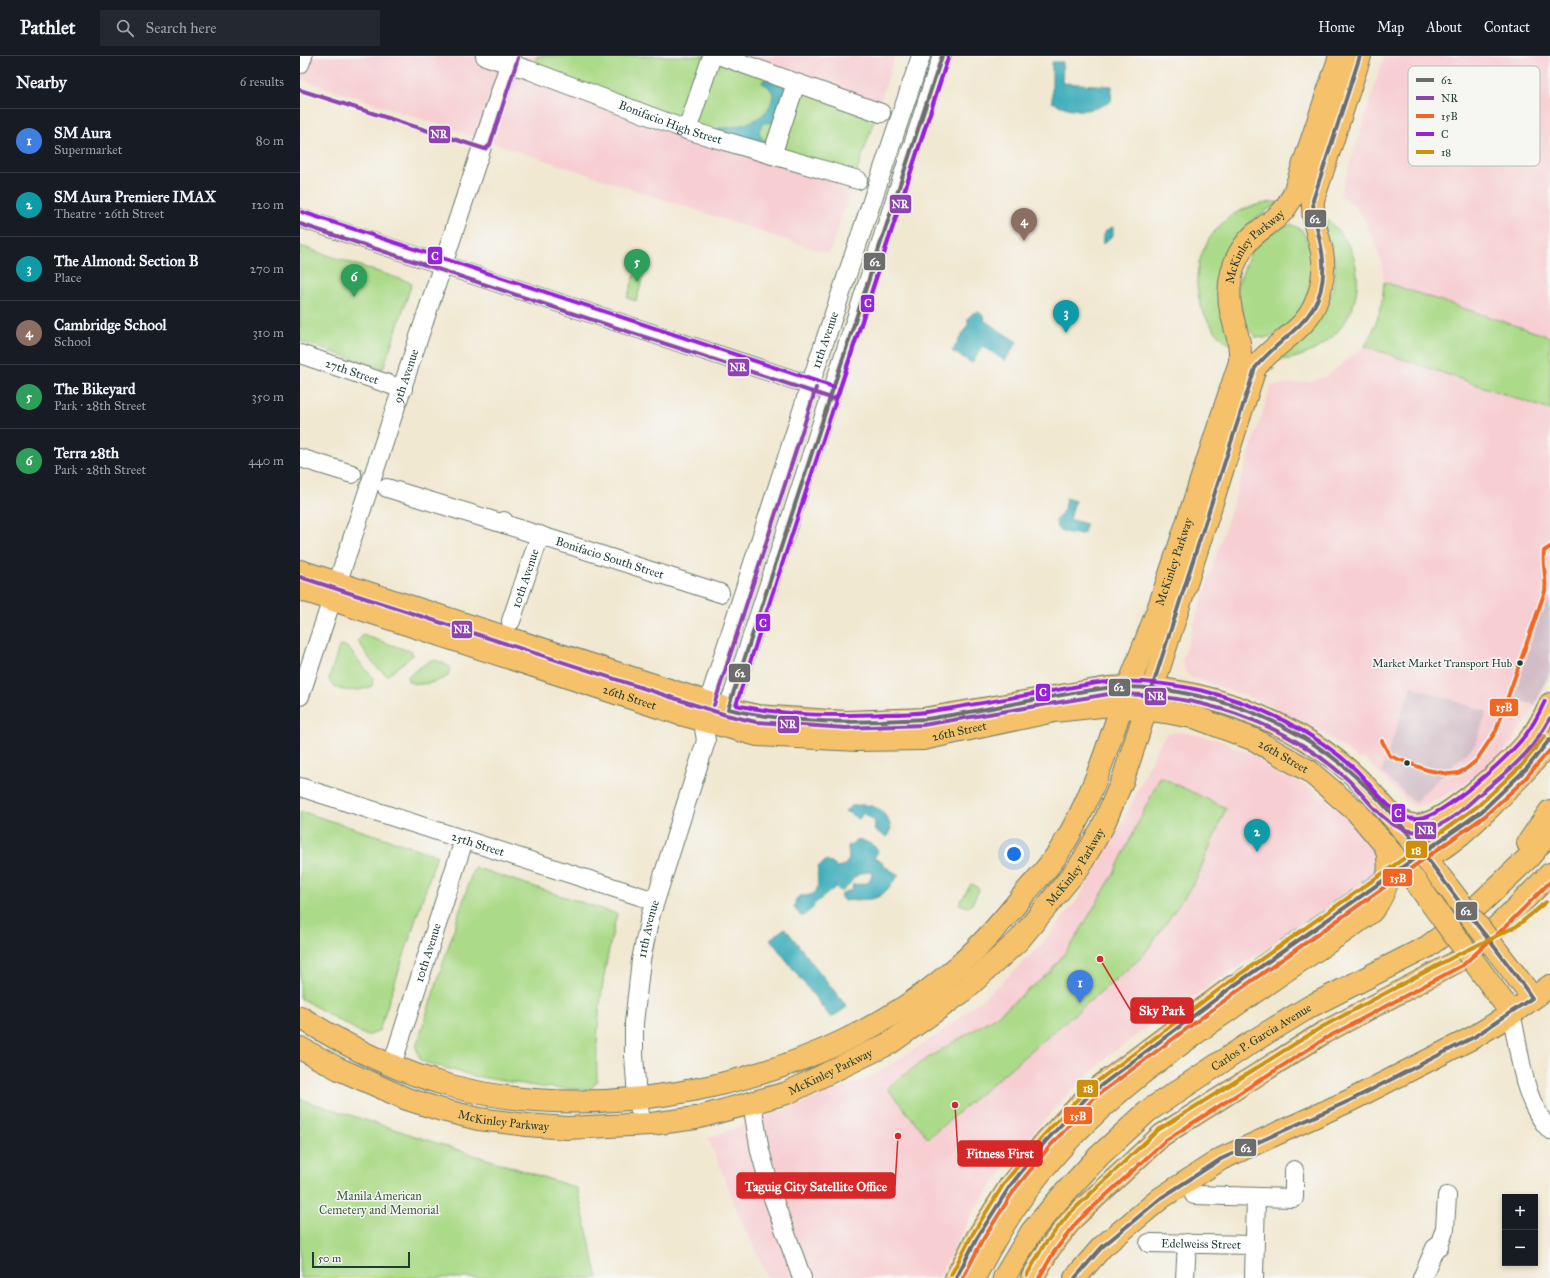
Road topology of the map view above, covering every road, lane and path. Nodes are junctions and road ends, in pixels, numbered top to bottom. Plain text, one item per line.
1 (303, 56) edge
2 (485, 56) edge
3 (712, 56) edge
4 (721, 56) edge
5 (921, 56) edge
6 (942, 56) edge
7 (1340, 56) edge
8 (1360, 56) edge
9 (511, 60) edge
10 (300, 64) edge
11 (796, 83) junction
12 (881, 113) dead end
13 (687, 130) junction
14 (772, 155) junction
15 (858, 180) dead end
16 (300, 218) edge
17 (1269, 222) junction
18 (1318, 238) junction
19 (444, 265) junction
20 (1235, 325) junction
21 (1285, 340) junction
22 (300, 354) edge
23 (810, 386) junction
24 (403, 389) junction
25 (832, 393) junction
26 (300, 458) edge
27 (352, 474) dead end
28 (387, 488) dead end
29 (550, 537) junction
30 (300, 571) edge
31 (300, 589) edge
32 (335, 591) junction
33 (718, 592) dead end
34 (511, 621) dead end
35 (300, 696) edge
36 (1125, 696) junction
37 (1149, 699) junction
38 (1550, 704) edge
39 (713, 720) junction
40 (1550, 742) edge
41 (300, 787) edge
42 (1550, 811) edge
43 (1391, 816) junction
44 (1550, 832) edge
45 (464, 840) junction
46 (1384, 843) junction
47 (1429, 863) junction
48 (1550, 874) edge
49 (1489, 895) junction
50 (655, 901) junction
51 (1550, 986) edge
52 (1232, 987) tunnel mouth
53 (1529, 993) junction
54 (1507, 1009) junction
55 (300, 1017) edge
56 (300, 1048) edge
57 (392, 1065) junction
58 (637, 1098) junction
59 (752, 1103) junction
60 (642, 1125) junction
61 (1550, 1130) edge
62 (1294, 1170) dead end
63 (1194, 1195) dead end
64 (1447, 1196) dead end
65 (1256, 1197) junction
66 (1149, 1243) dead end
67 (1187, 1243) junction
68 (1254, 1244) junction
69 (802, 1278) edge
70 (956, 1278) edge
71 (974, 1278) edge
72 (1004, 1278) edge
73 (1032, 1278) edge
74 (1075, 1278) edge
75 (1185, 1278) edge
76 (1254, 1278) edge
77 (1422, 1278) edge

1 - 10 street
2 - 9 street, Bonifacio High Street
3 - 13 street
4 - 11 street
5 - 23 street, 11th Avenue
6 - 25 street, 11th Avenue
7 - 17 main road, McKinley Parkway
8 - 18 main road, McKinley Parkway
9 - 13 street, Bonifacio High Street
9 - 19 street, 9th Avenue
11 - 12 street
11 - 14 street
13 - 14 street, Bonifacio High Street
14 - 15 street, Bonifacio High Street
16 - 19 street
17 - 18 main road
17 - 20 main road, McKinley Parkway
18 - 21 main road, McKinley Parkway
19 - 23 street
19 - 24 street, 9th Avenue
20 - 21 main road
20 - 36 main road, McKinley Parkway
21 - 37 main road, McKinley Parkway
22 - 24 street, 27th Street
23 - 25 street
23 - 39 street, 11th Avenue
24 - 32 street, 9th Avenue
25 - 39 street, 11th Avenue
26 - 27 street
28 - 29 street, Bonifacio South Street
29 - 33 street, Bonifacio South Street
29 - 34 street, 10th Avenue
30 - 32 main road, 26th Street
31 - 32 main road, 26th Street
32 - 35 street, 9th Avenue
32 - 39 main road, 26th Street
36 - 37 main road, 26th Street
36 - 39 main road, 26th Street
36 - 58 main road, McKinley Parkway
37 - 43 main road, 26th Street
37 - 46 main road, 26th Street
37 - 59 main road, McKinley Parkway
38 - 43 main road
39 - 50 street, 11th Avenue
40 - 47 main road
41 - 45 street, 25th Street
42 - 49 main road
43 - 47 main road, 26th Street
44 - 49 main road, Carlos P. Garcia Avenue
45 - 50 street, 25th Street
45 - 57 street, 10th Avenue
46 - 54 main road, 26th Street, bridge
46 - 71 main road
47 - 53 main road, 26th Street, bridge
48 - 73 main road
49 - 72 main road, Carlos P. Garcia Avenue
50 - 58 street, 11th Avenue
51 - 53 main road
52 - 70 main road
53 - 54 main road
54 - 61 street
54 - 74 main road
55 - 57 main road, McKinley Parkway
56 - 60 main road, McKinley Parkway
57 - 58 main road, McKinley Parkway
58 - 60 street, 11th Avenue
59 - 60 main road, McKinley Parkway
59 - 69 street
62 - 65 street
63 - 65 street
64 - 77 street
65 - 68 street
66 - 67 street, Edelweiss Street
67 - 68 street, Edelweiss Street
67 - 75 street
68 - 76 street

